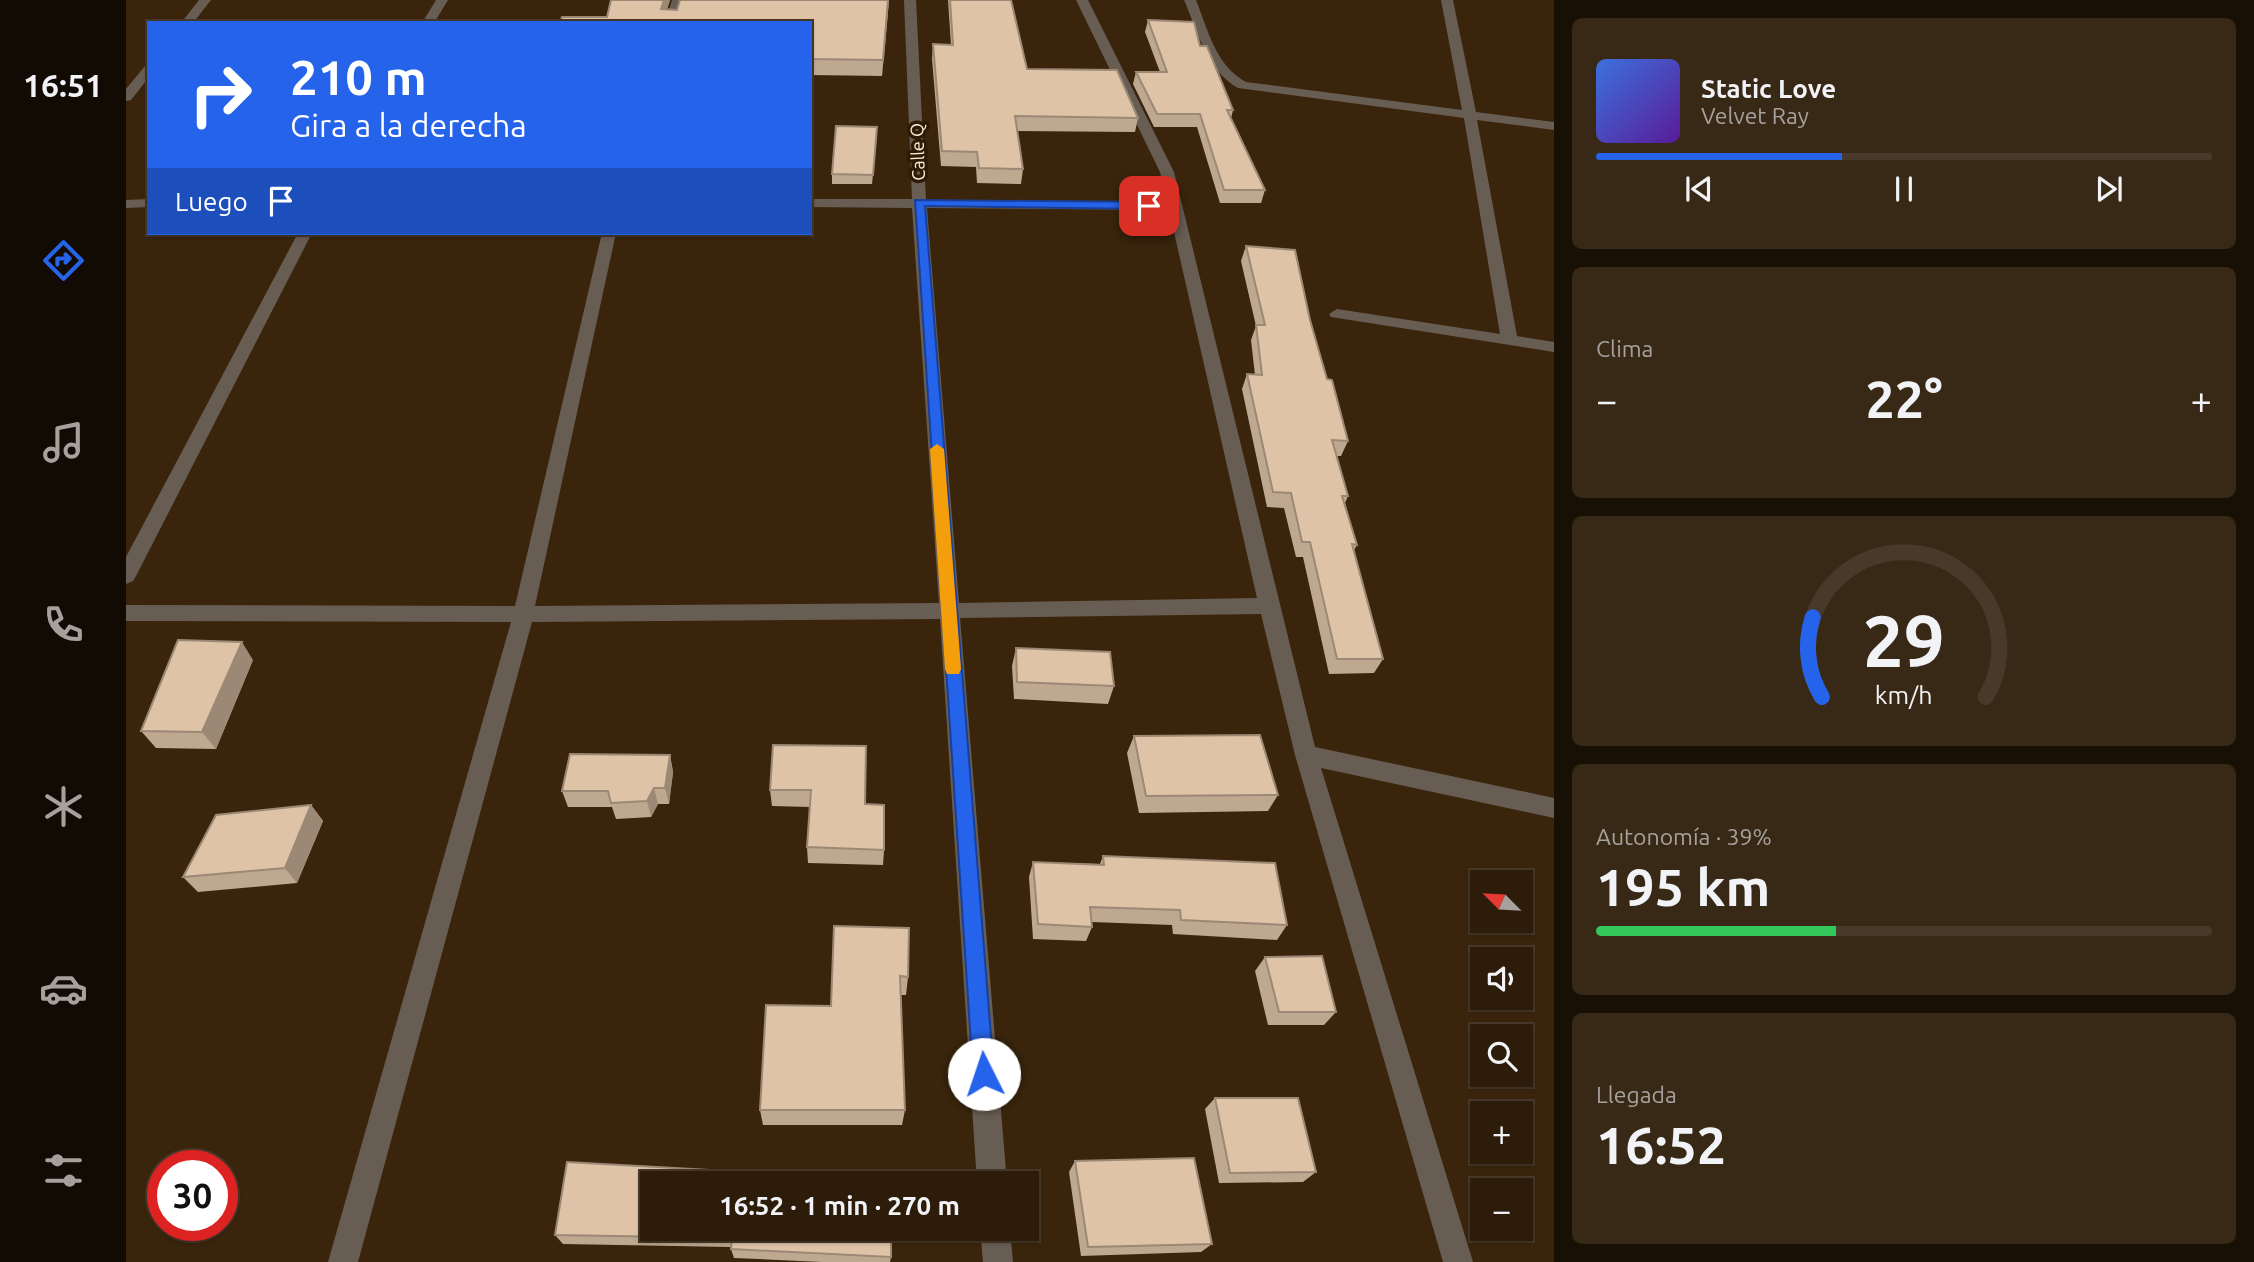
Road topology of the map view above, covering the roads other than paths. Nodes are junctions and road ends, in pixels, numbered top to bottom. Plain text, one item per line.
1 (205, 0) edge
2 (442, 0) edge
3 (678, 0) edge
4 (910, 0) edge
5 (1082, 0) edge
6 (1190, 0) edge
7 (1443, 1) edge
8 (189, 21) edge
9 (429, 21) edge
10 (672, 21) edge
11 (147, 71) edge
12 (126, 97) edge
13 (1471, 115) junction
14 (1554, 126) edge
15 (919, 202) junction
16 (147, 203) edge
17 (812, 203) edge
18 (126, 204) edge
19 (1175, 206) junction
20 (304, 235) edge
21 (610, 235) edge
22 (1337, 314) dead end
23 (1509, 340) junction
24 (1554, 347) edge
25 (126, 576) edge
26 (1269, 606) junction
27 (949, 612) junction
28 (126, 613) edge
29 (523, 615) junction
30 (1307, 755) junction
31 (1554, 808) edge
32 (991, 1171) edge
33 (997, 1241) edge
34 (343, 1262) edge
35 (998, 1262) edge
36 (1458, 1262) edge

1 - 8 street
2 - 9 street
3 - 10 street
4 - 15 street, Calle Q
5 - 19 street
6 - 13 street
7 - 13 street
11 - 12 street
13 - 14 street
13 - 23 street
15 - 17 street
15 - 19 street
15 - 27 street, Calle Q
16 - 18 street
19 - 26 street
20 - 25 street
21 - 29 street
22 - 23 street
23 - 24 street
26 - 27 street
26 - 30 street
27 - 29 street
27 - 32 street, Calle Q
28 - 29 street
29 - 34 street
30 - 31 street
30 - 36 street
33 - 35 street

